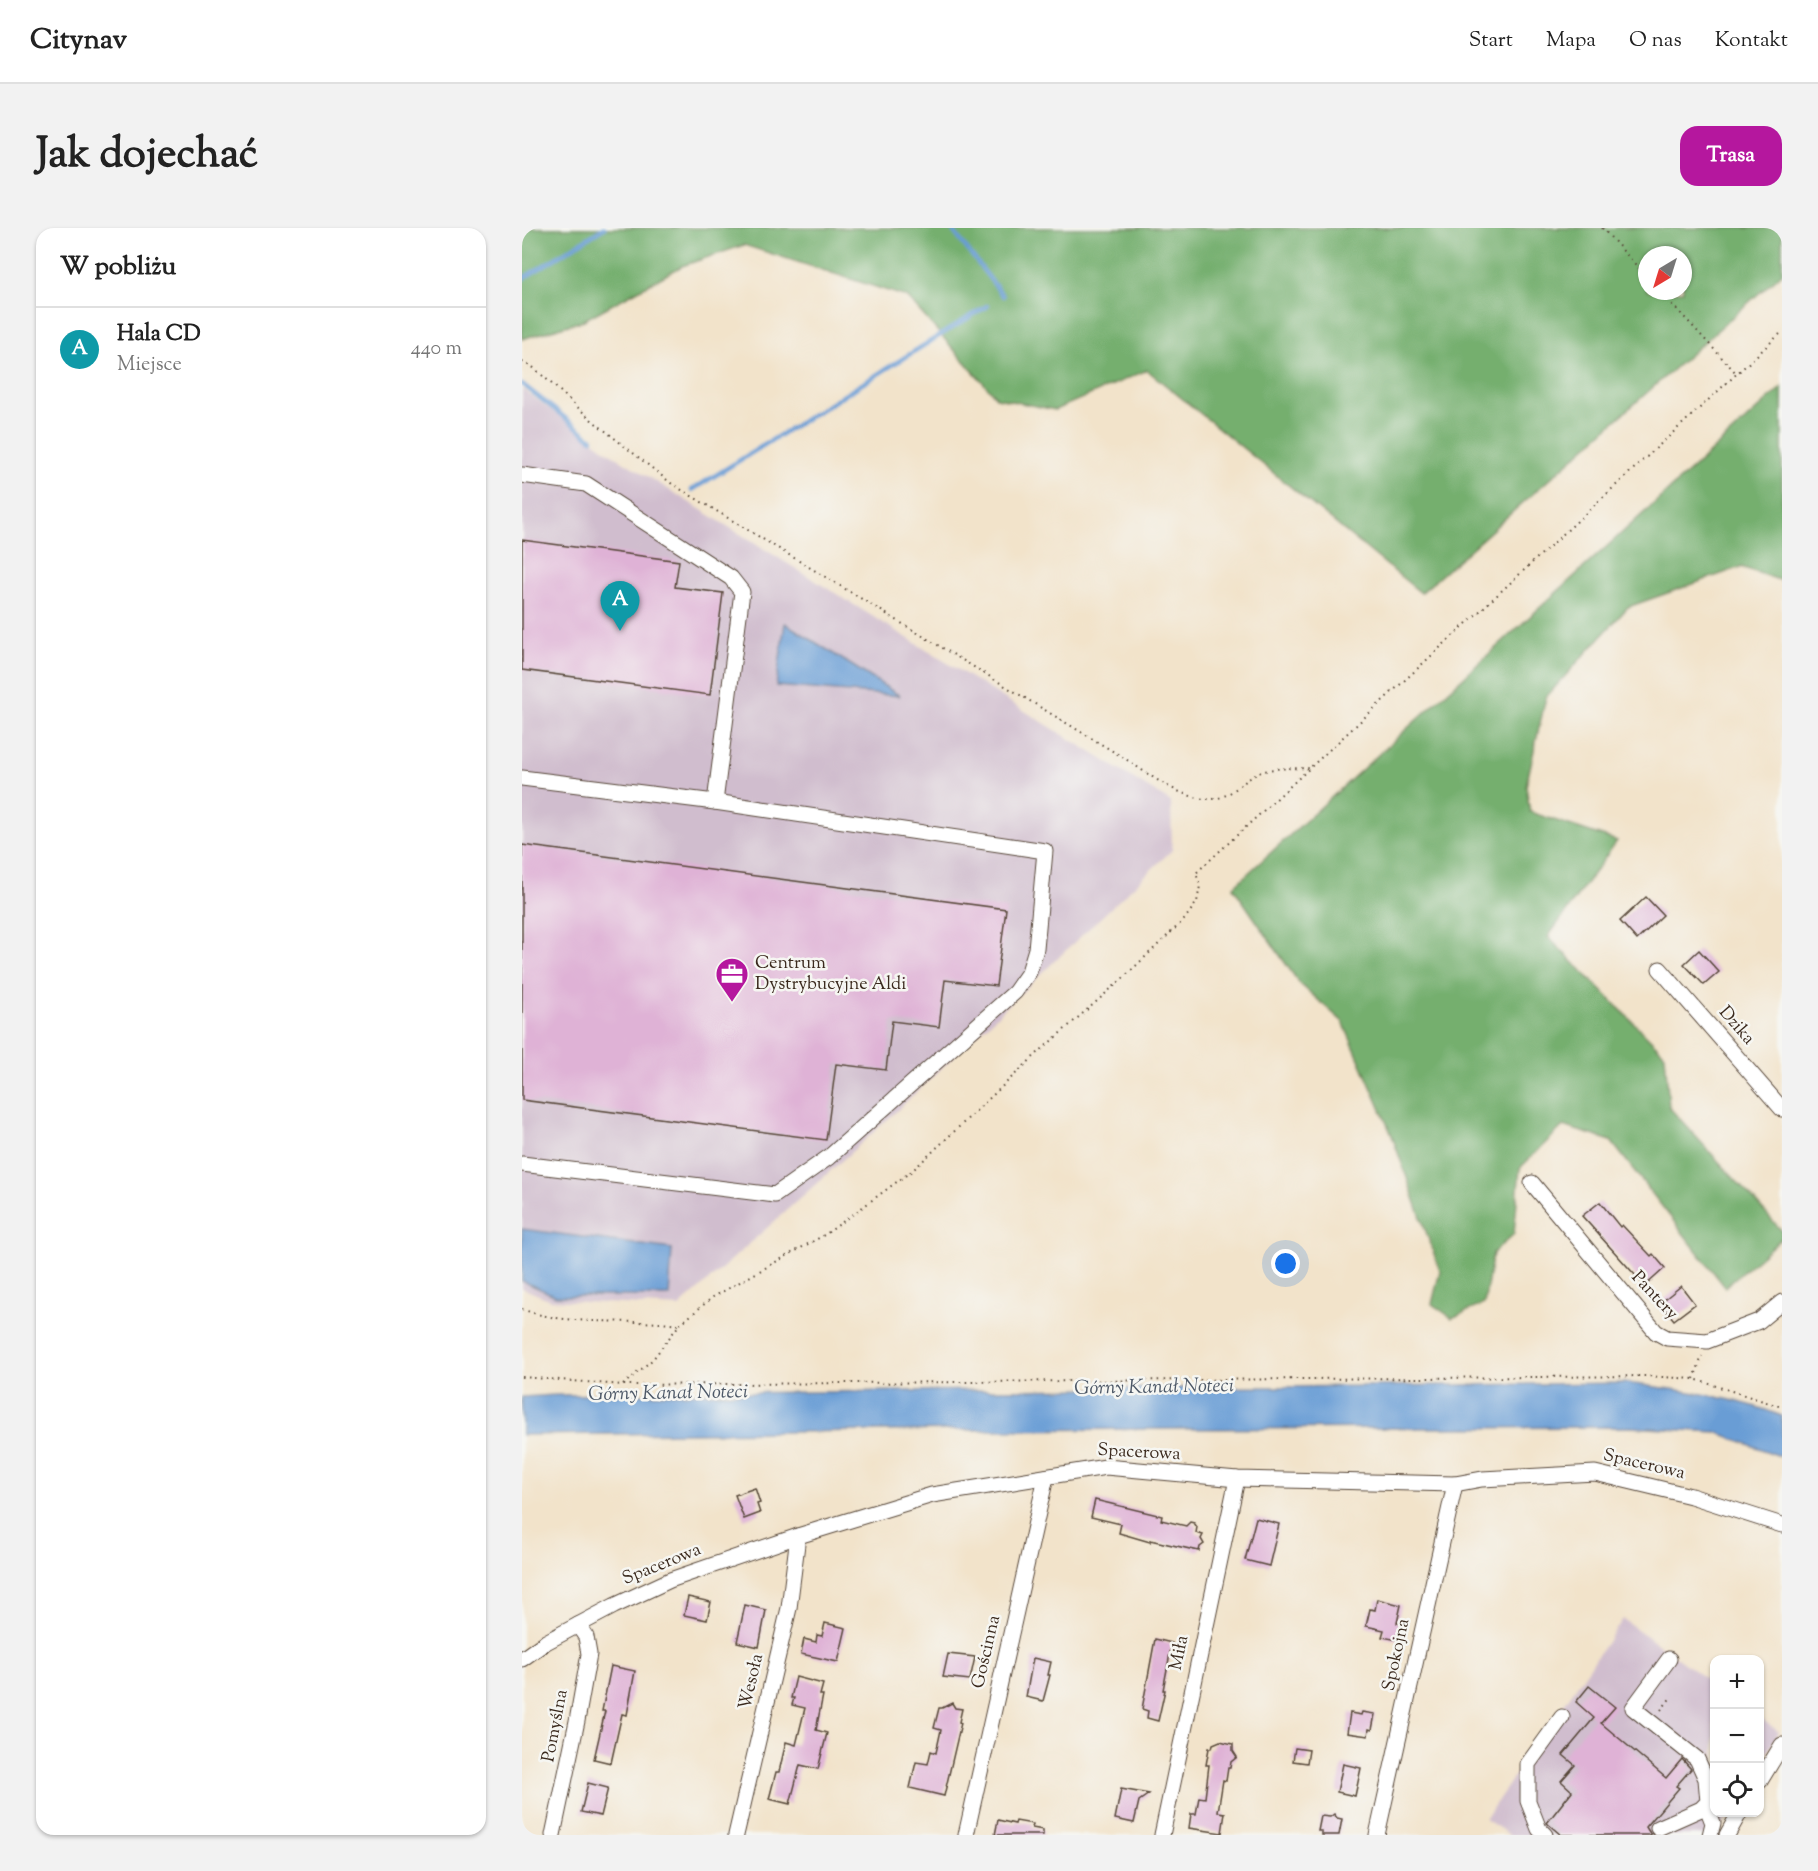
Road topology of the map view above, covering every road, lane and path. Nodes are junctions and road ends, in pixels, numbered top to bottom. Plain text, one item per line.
1 (1602, 228) edge
2 (1638, 267) edge
3 (1668, 300) edge
4 (1782, 332) edge
5 (522, 362) edge
6 (1737, 374) junction
7 (522, 476) edge
8 (1312, 768) junction
9 (522, 778) edge
10 (715, 802) junction
11 (1660, 969) dead end
12 (1782, 1109) edge
13 (522, 1164) edge
14 (1532, 1183) dead end
15 (1782, 1302) edge
16 (522, 1309) edge
17 (679, 1325) junction
18 (1707, 1341) junction
19 (522, 1377) edge
20 (1694, 1379) junction
21 (623, 1385) junction
22 (1782, 1407) edge
23 (1046, 1477) junction
24 (1237, 1479) junction
25 (1455, 1484) junction
26 (1782, 1525) edge
27 (798, 1536) junction
28 (578, 1626) junction
29 (522, 1659) edge
30 (1668, 1659) dead end
31 (1672, 1696) dead end
32 (1661, 1710) dead end
33 (1562, 1717) dead end
34 (1782, 1745) edge
35 (1764, 1774) edge
36 (1706, 1805) junction
37 (1737, 1817) edge
38 (1658, 1828) dead end
39 (553, 1835) edge
40 (736, 1835) edge
41 (966, 1835) edge
42 (1162, 1835) edge
43 (1377, 1835) edge
44 (1545, 1835) edge
45 (1710, 1835) edge
46 (1727, 1835) edge

1 - 2 path
3 - 6 path
4 - 6 path
5 - 8 path
6 - 8 path
7 - 10 street
8 - 17 path
9 - 10 street
10 - 13 street
11 - 12 street, Dzika
14 - 18 street, Pantery
15 - 18 street, Pantery
16 - 17 path
17 - 21 path
18 - 20 path
19 - 21 path
20 - 21 path
20 - 22 path
23 - 24 street, Spacerowa
23 - 27 street, Spacerowa
23 - 41 street, Gościnna
24 - 25 street, Spacerowa
24 - 42 street, Miła
25 - 26 street, Spacerowa
25 - 43 street, Spokojna
27 - 28 street, Spacerowa
27 - 40 street, Wesoła
28 - 29 street, Spacerowa
28 - 39 street, Pomyślna
30 - 36 street
31 - 32 path
33 - 44 street
34 - 35 street
36 - 38 street
36 - 45 street
37 - 46 street

